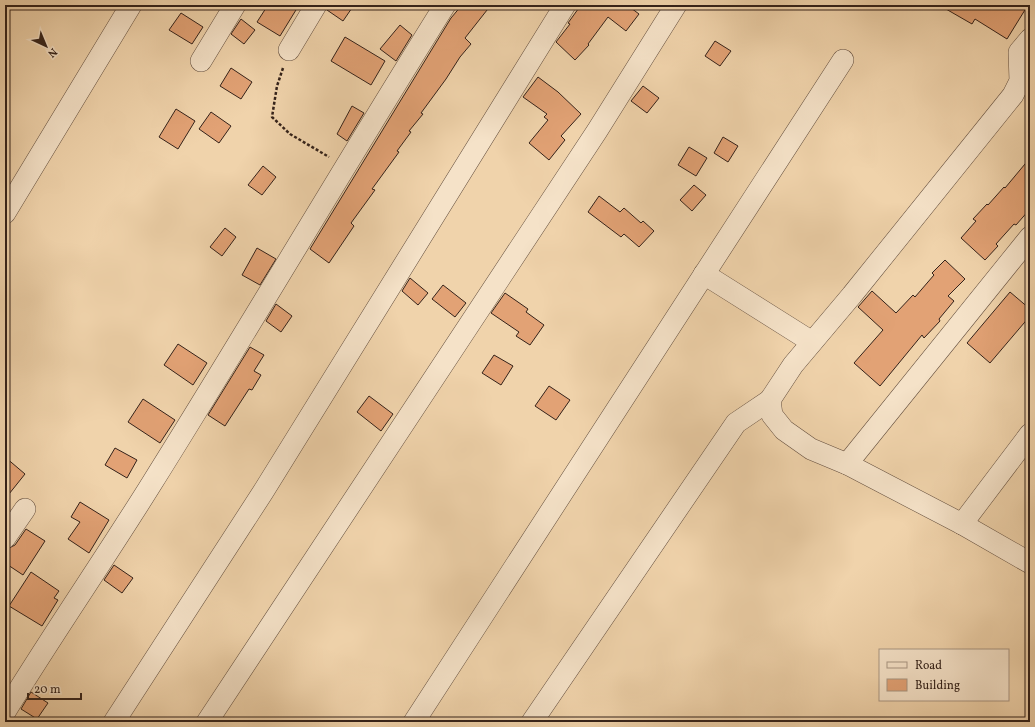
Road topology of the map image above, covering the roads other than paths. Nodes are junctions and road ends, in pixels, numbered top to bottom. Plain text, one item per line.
1 (131, 5) edge
2 (235, 5) edge
3 (316, 5) edge
4 (445, 5) edge
5 (565, 5) edge
6 (676, 5) edge
7 (1030, 39) edge
8 (289, 50) road end
9 (843, 60) dead end
10 (200, 61) dead end
11 (5, 213) edge
12 (1030, 237) edge
13 (704, 274) junction
14 (812, 342) junction
15 (770, 400) junction
16 (1030, 434) edge
17 (847, 464) junction
18 (25, 509) dead end
19 (962, 524) junction
20 (5, 538) edge
21 (1030, 563) edge
22 (5, 712) edge
23 (114, 722) edge
24 (207, 722) edge
25 (414, 722) edge
26 (532, 722) edge

1 - 11 street
2 - 10 street
3 - 8 street
4 - 22 street
5 - 23 street
6 - 24 street
7 - 14 street
9 - 13 street
12 - 17 street
13 - 14 street
13 - 25 street
14 - 15 street
15 - 17 street
15 - 26 street
16 - 19 street
17 - 19 street
18 - 20 street
19 - 21 street

